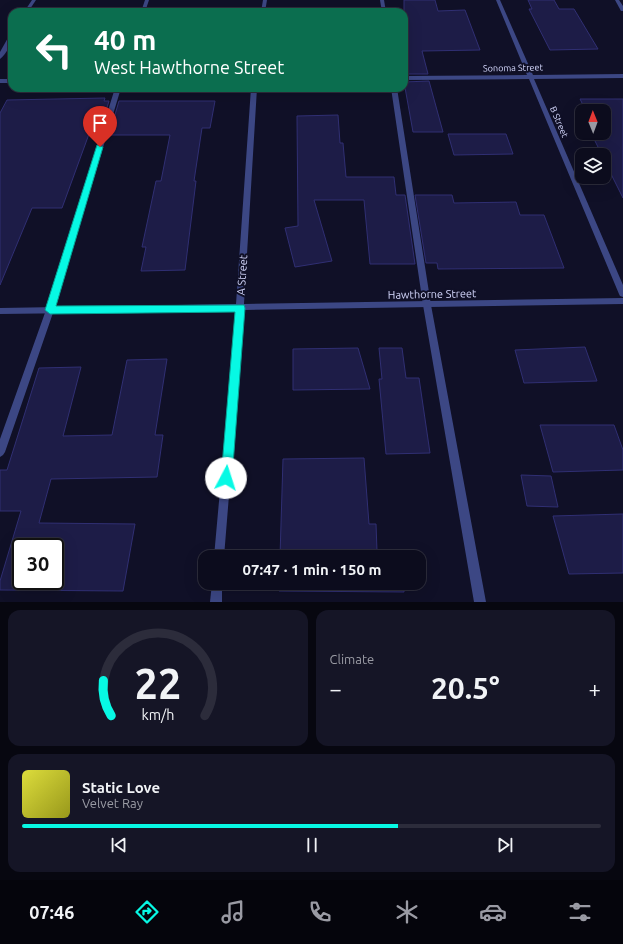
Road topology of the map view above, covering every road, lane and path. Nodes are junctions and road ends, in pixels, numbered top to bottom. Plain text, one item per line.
1 (498, 0) edge
2 (617, 0) edge
3 (623, 10) edge
4 (8, 43) edge
5 (0, 57) edge
6 (623, 76) edge
7 (530, 77) junction
8 (408, 78) edge
9 (117, 92) edge
10 (254, 92) edge
11 (395, 92) edge
12 (623, 294) edge
13 (623, 301) edge
14 (427, 305) junction
15 (240, 308) junction
16 (50, 310) junction
17 (0, 311) edge
18 (0, 452) edge
19 (220, 550) edge
20 (217, 590) edge
21 (216, 602) edge
22 (480, 602) edge

1 - 7 street, B Street
2 - 3 street
4 - 5 street
6 - 7 street, Sonoma Street
7 - 8 street, Sonoma Street
7 - 12 street, B Street
9 - 16 street
10 - 15 street, A Street
11 - 14 street
13 - 14 street, Hawthorne Street
14 - 15 street, Hawthorne Street
14 - 22 street
15 - 16 street, Hawthorne Street
15 - 19 street, A Street
16 - 17 street, Hawthorne Street
16 - 18 street
20 - 21 street

